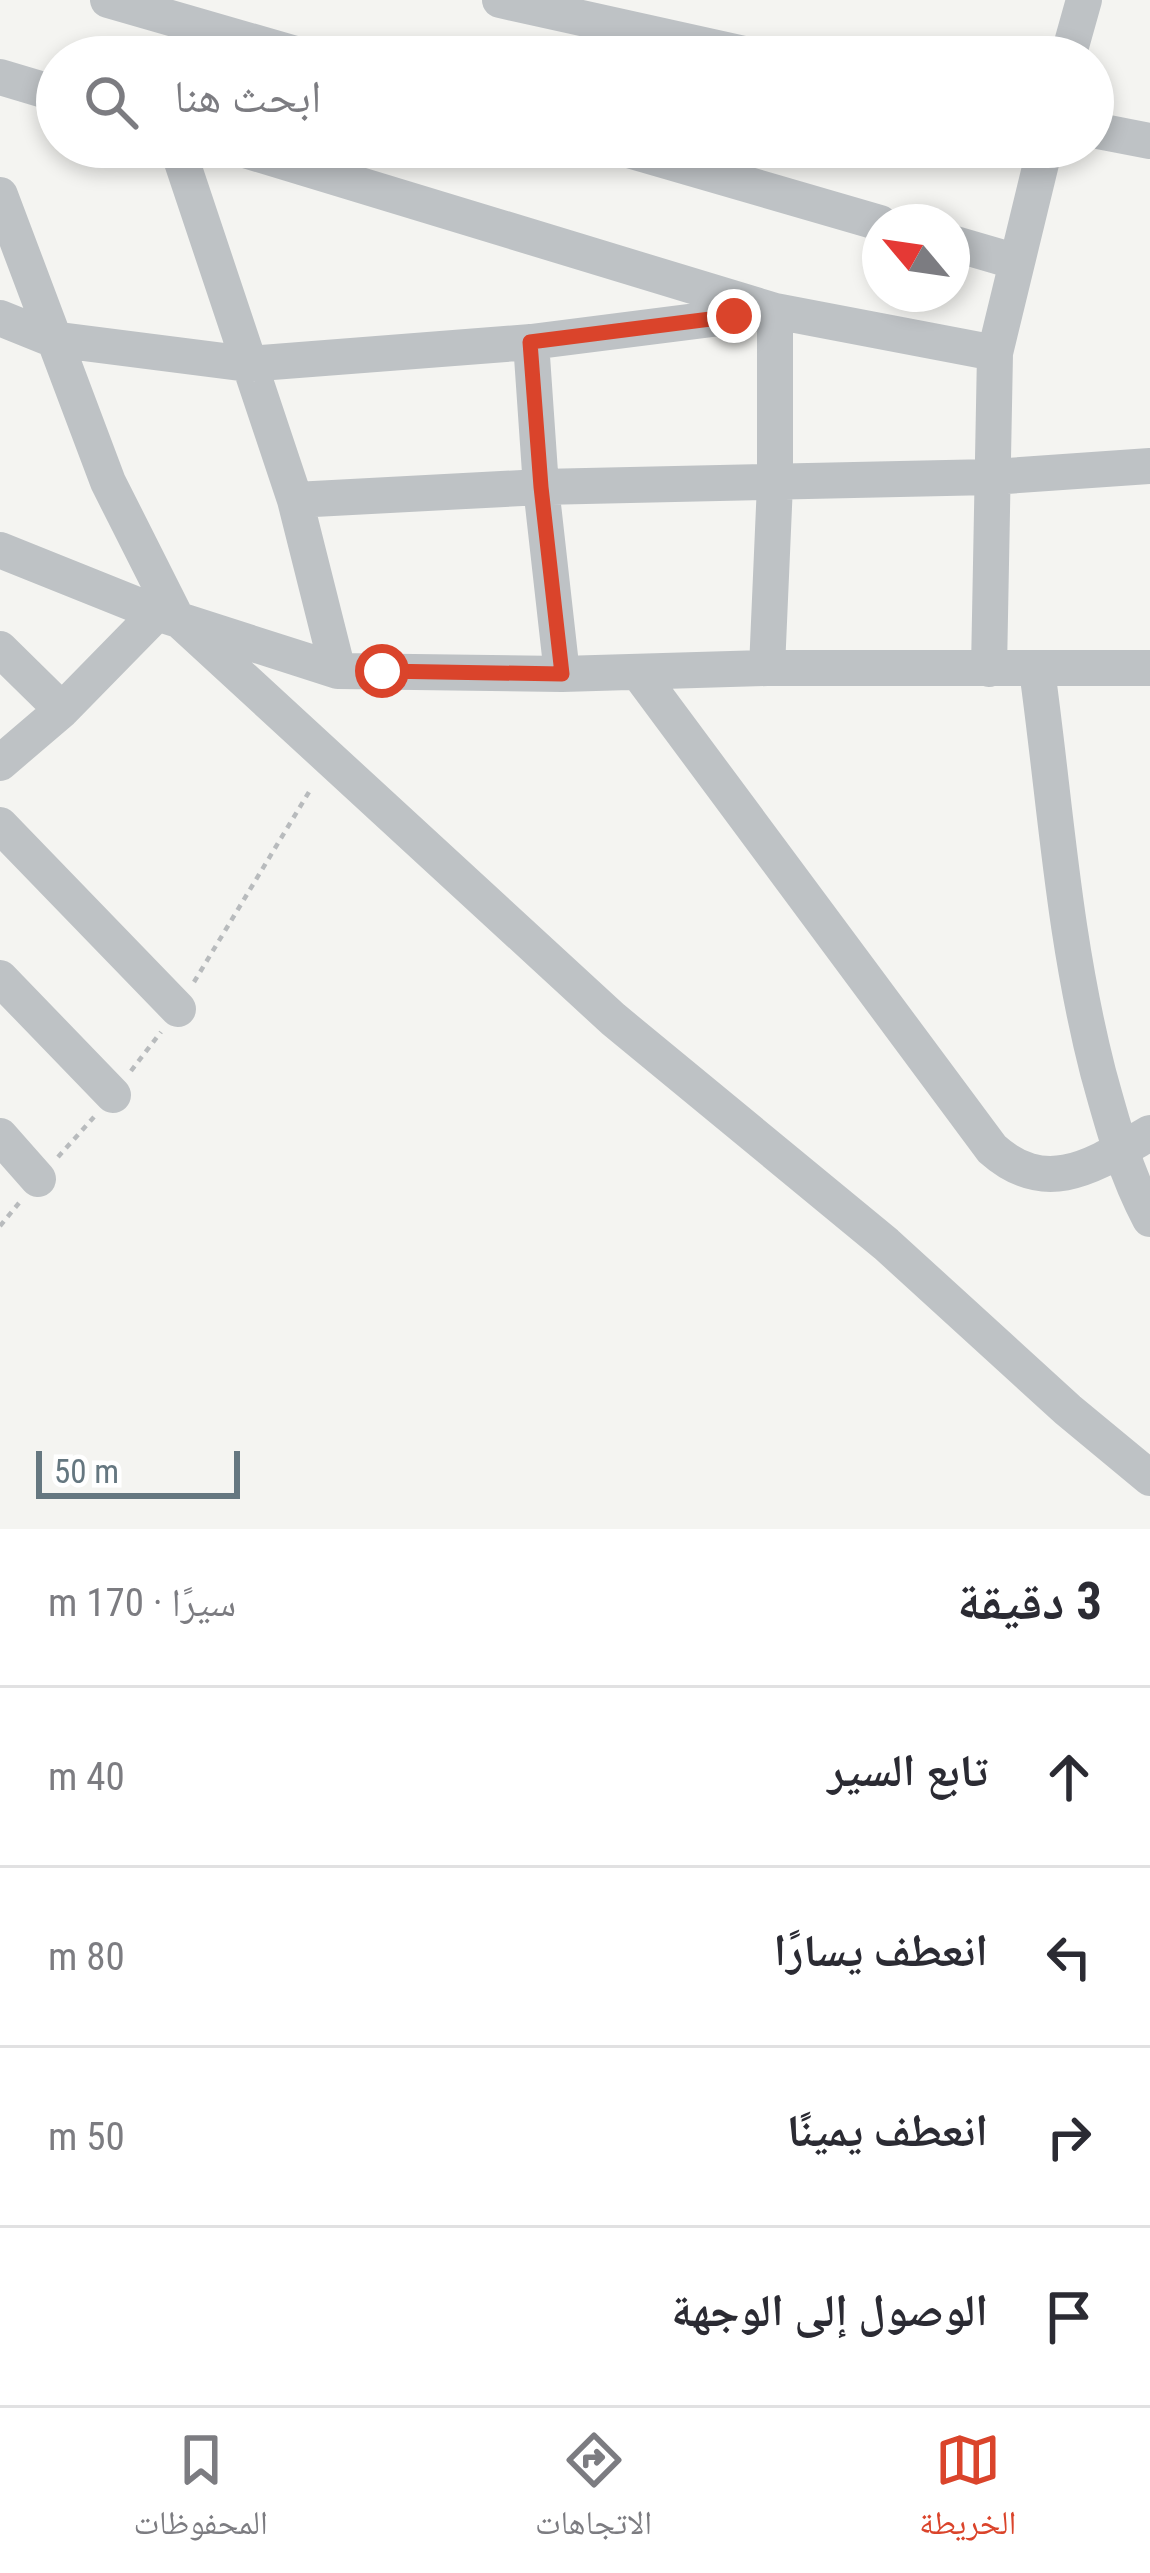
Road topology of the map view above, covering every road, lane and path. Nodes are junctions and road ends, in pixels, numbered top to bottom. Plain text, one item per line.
1 (108, 0) edge
2 (500, 0) edge
3 (1084, 0) edge
4 (233, 36) edge
5 (663, 36) edge
6 (1074, 36) edge
7 (0, 77) edge
8 (36, 88) edge
9 (1114, 134) edge
10 (1150, 141) edge
11 (184, 168) edge
12 (304, 168) edge
13 (690, 168) edge
14 (1040, 168) edge
15 (0, 196) edge
16 (862, 218) edge
17 (970, 248) edge
18 (1017, 262) junction
19 (775, 311) junction
20 (0, 317) edge
21 (52, 339) junction
22 (530, 342) junction
23 (995, 353) junction
24 (248, 364) junction
25 (1150, 466) edge
26 (992, 477) junction
27 (775, 484) junction
28 (541, 487) junction
29 (295, 500) junction
30 (0, 550) edge
31 (167, 615) junction
32 (0, 649) edge
33 (767, 668) junction
34 (989, 669) junction
35 (1037, 670) junction
36 (338, 671) junction
37 (638, 672) junction
38 (562, 674) junction
39 (1149, 674) edge
40 (62, 710) junction
41 (0, 763) edge
42 (0, 825) edge
43 (0, 978) edge
44 (178, 1009) dead end
45 (113, 1095) dead end
46 (0, 1136) edge
47 (1134, 1142) edge
48 (38, 1179) dead end
49 (1150, 1220) edge
50 (1150, 1478) edge

1 - 4 street
2 - 5 street
3 - 6 street
7 - 8 street
9 - 10 street
11 - 24 street
12 - 19 street
13 - 16 street
14 - 18 street
15 - 21 street
17 - 18 street
18 - 23 street
19 - 22 street
19 - 23 street
19 - 27 street
20 - 21 street
21 - 24 street
21 - 31 street
22 - 24 street
22 - 28 street
23 - 26 street
24 - 29 street
25 - 26 street
26 - 27 street
26 - 34 street
27 - 28 street
27 - 33 street
28 - 29 street
28 - 38 street
29 - 36 street
30 - 31 street
31 - 36 street
31 - 40 street
31 - 50 street
32 - 40 street
33 - 34 street
33 - 37 street
34 - 35 street
35 - 39 street
35 - 47 street
36 - 38 street
37 - 38 street
37 - 47 street
40 - 41 street
42 - 44 street
43 - 45 street
46 - 48 street
47 - 49 street

